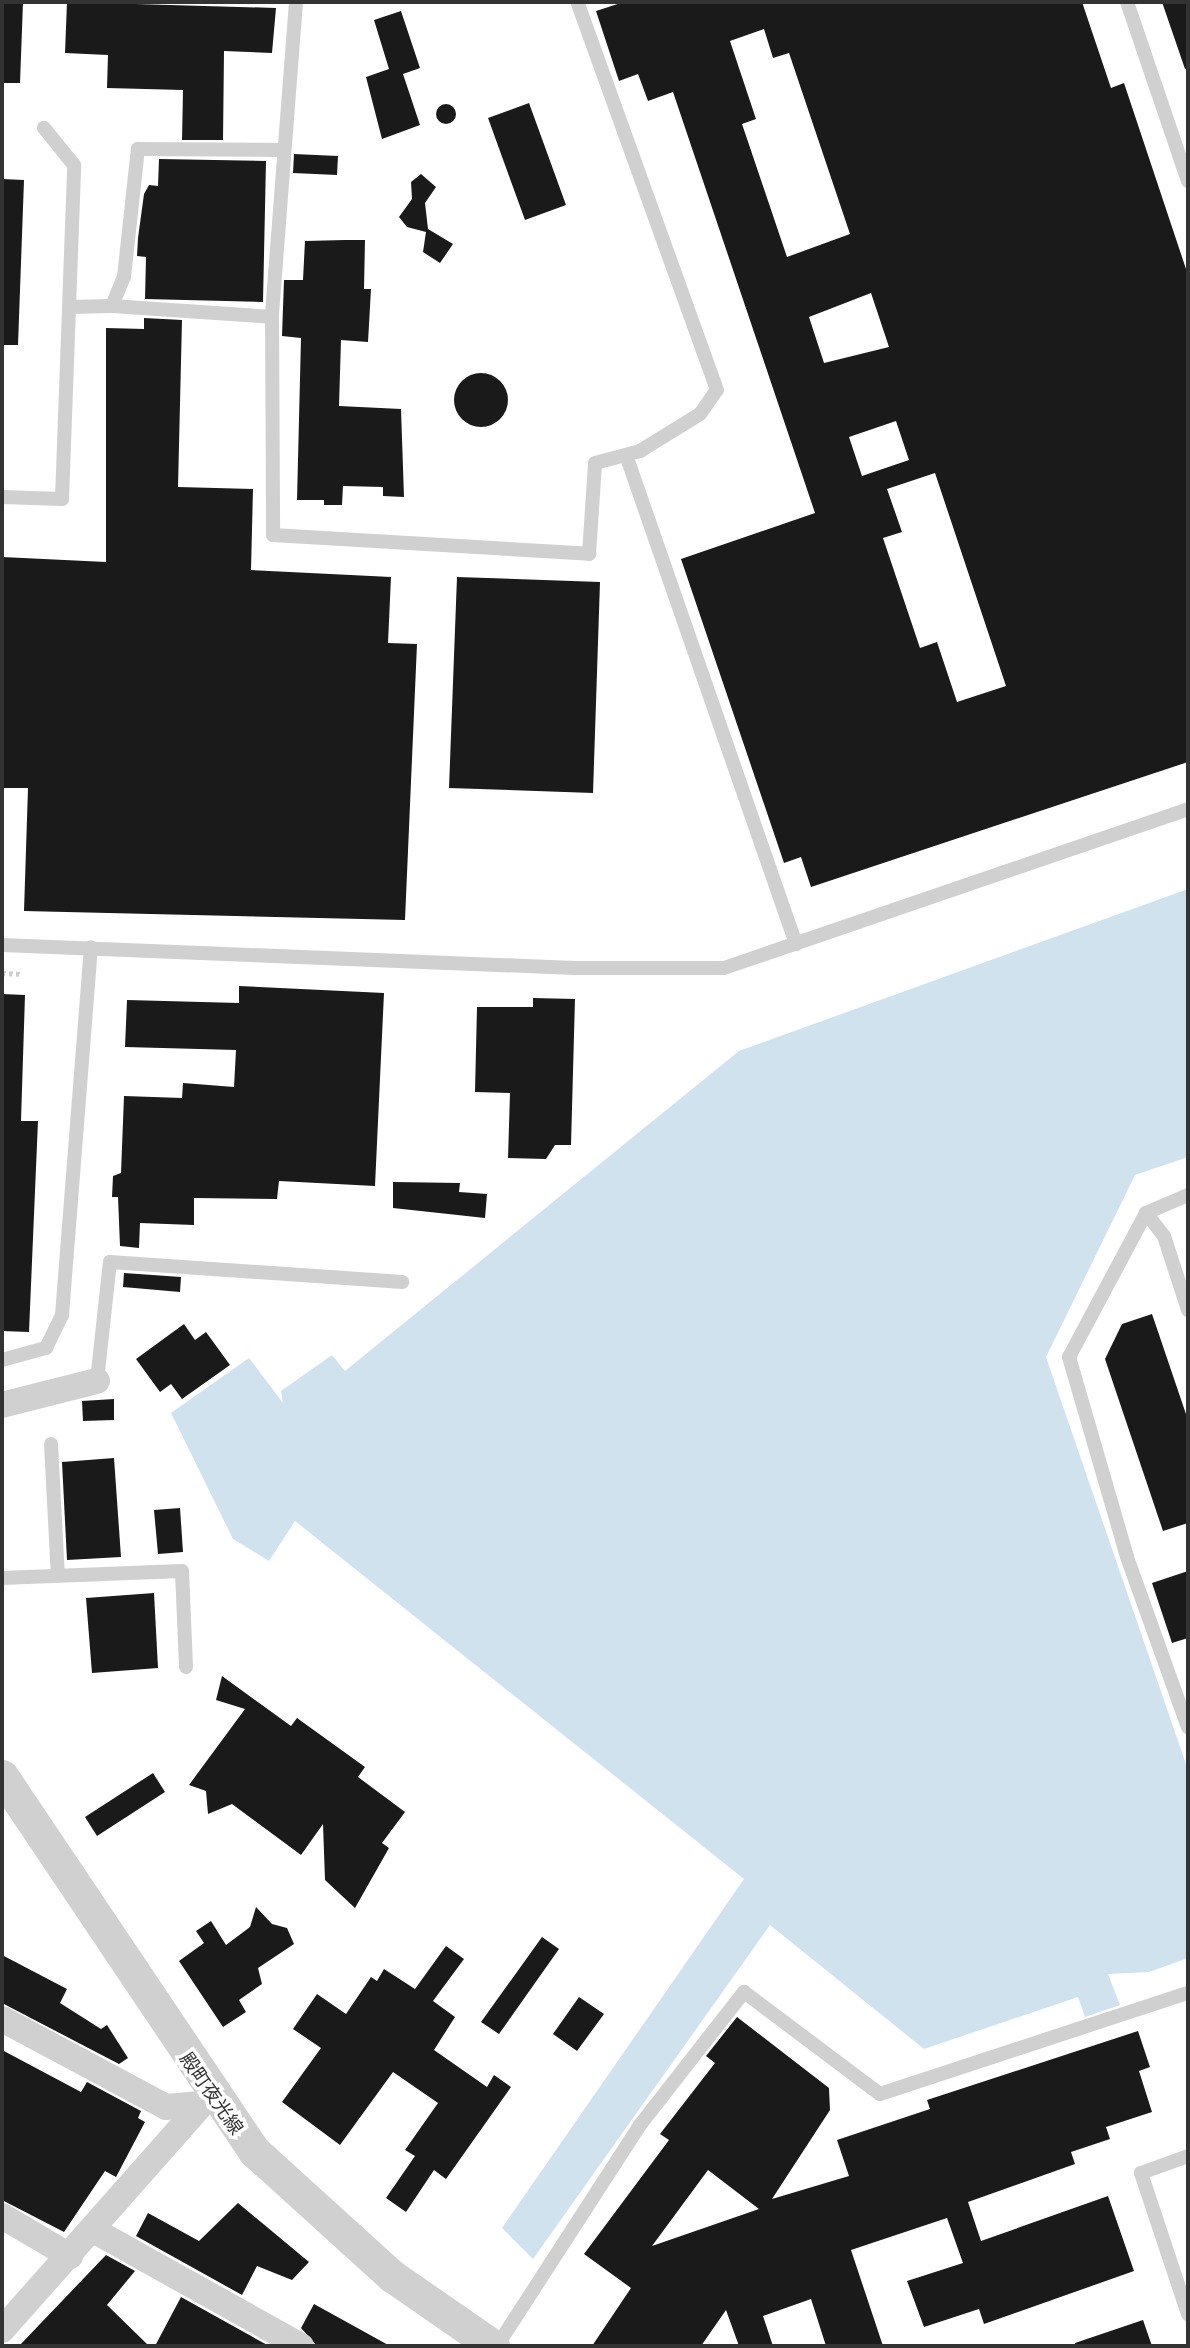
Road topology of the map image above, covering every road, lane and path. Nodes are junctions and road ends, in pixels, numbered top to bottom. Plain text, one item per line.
1 (296, 2) edge
2 (577, 2) edge
3 (1126, 2) edge
4 (44, 128) dead end
5 (281, 150) junction
6 (1188, 181) edge
7 (112, 306) junction
8 (69, 307) junction
9 (272, 317) junction
10 (626, 455) junction
11 (2, 497) edge
12 (1188, 808) edge
13 (796, 944) junction
14 (2, 945) edge
15 (91, 947) junction
16 (2, 973) edge
17 (22, 974) dead end
18 (1188, 1195) edge
19 (1146, 1213) junction
20 (402, 1282) dead end
21 (1188, 1310) edge
22 (2, 1360) edge
23 (97, 1381) joint
24 (2, 1405) edge
25 (51, 1444) dead end
26 (58, 1576) junction
27 (2, 1578) edge
28 (186, 1667) dead end
29 (1188, 1727) edge
30 (2, 1776) edge
31 (1188, 1993) edge
32 (2, 2018) edge
33 (205, 2099) junction
34 (1188, 2156) edge
35 (2, 2216) edge
36 (95, 2231) junction
37 (70, 2256) junction
38 (1188, 2270) edge
39 (1173, 2275) junction
40 (1188, 2314) edge
41 (2, 2330) edge
42 (490, 2345) edge
43 (301, 2346) edge

1 - 5 lane
2 - 10 lane
3 - 6 lane
4 - 8 lane
5 - 7 lane
5 - 9 lane
7 - 8 lane
7 - 9 lane
8 - 11 lane
9 - 10 lane
10 - 13 lane
12 - 13 lane
13 - 15 lane
14 - 15 lane
15 - 22 lane
16 - 17 path
18 - 19 lane
19 - 21 lane
19 - 29 lane
20 - 23 lane
23 - 24 street
25 - 26 lane
26 - 27 lane
26 - 28 lane
30 - 33 street, 殿町夜光線
31 - 42 lane
32 - 33 street
33 - 36 street
33 - 42 street, 殿町夜光線
34 - 39 lane
35 - 37 street
36 - 37 street
36 - 43 street
37 - 41 street
38 - 39 lane
39 - 40 lane

